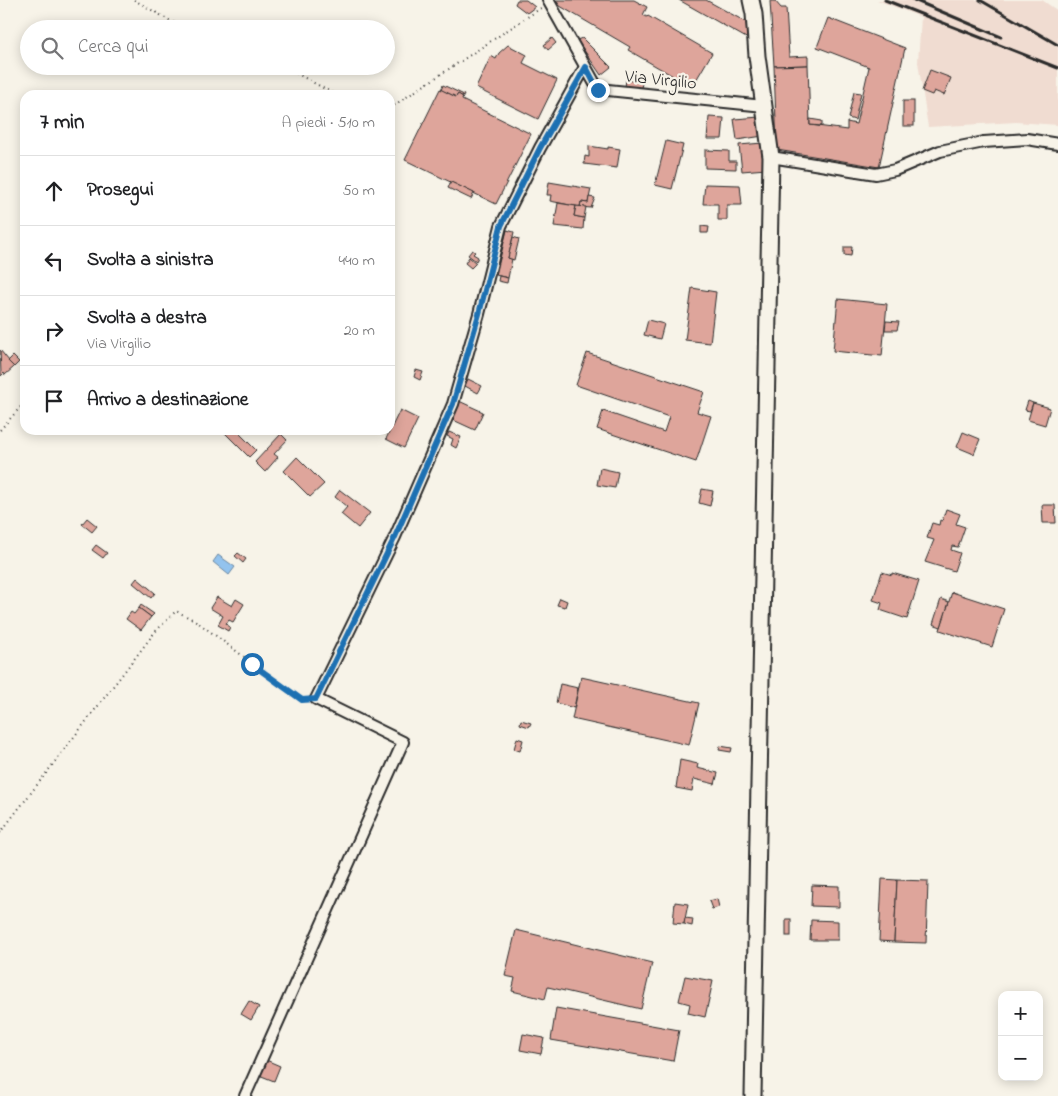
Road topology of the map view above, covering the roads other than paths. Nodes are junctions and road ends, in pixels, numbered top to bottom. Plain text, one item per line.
1 (751, 0) edge
2 (548, 1) edge
3 (586, 67) junction
4 (764, 106) junction
5 (1058, 144) edge
6 (771, 157) junction
7 (245, 1096) edge
8 (754, 1096) edge

1 - 4 main road
2 - 3 street, Via Virgilio
3 - 4 street, Via Virgilio
3 - 7 street
4 - 6 main road
5 - 6 street
6 - 8 main road

